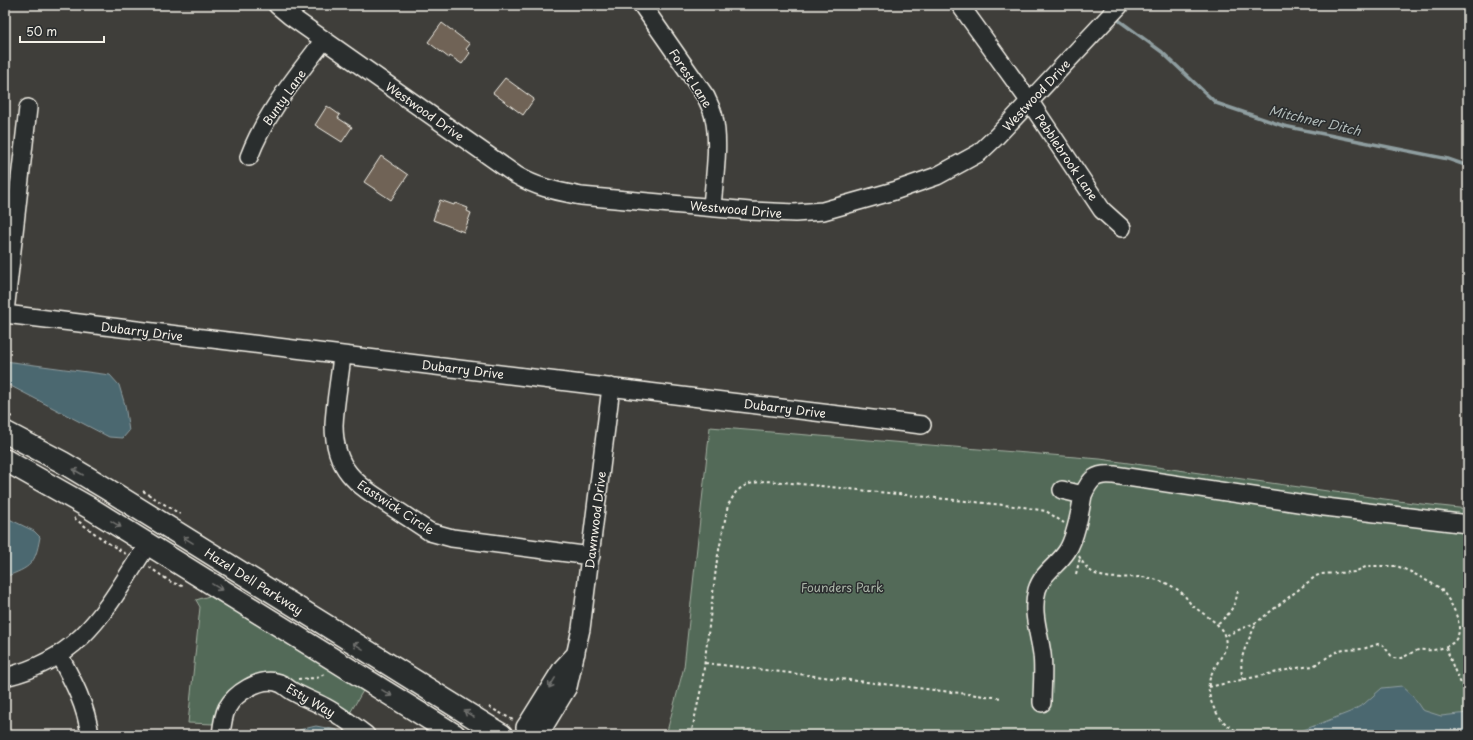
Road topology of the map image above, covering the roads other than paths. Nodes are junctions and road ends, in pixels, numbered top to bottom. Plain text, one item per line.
1 (277, 5) edge
2 (642, 5) edge
3 (960, 5) edge
4 (1120, 5) edge
5 (324, 40) junction
6 (1030, 102) junction
7 (28, 108) dead end
8 (249, 157) dead end
9 (712, 207) junction
10 (1122, 228) dead end
11 (5, 313) edge
12 (342, 355) junction
13 (611, 387) junction
14 (922, 425) dead end
15 (5, 432) edge
16 (5, 460) edge
17 (1062, 490) dead end
18 (1083, 495) junction
19 (1468, 524) edge
20 (148, 544) junction
21 (591, 556) junction
22 (576, 652) junction
23 (59, 655) junction
24 (5, 677) edge
25 (1042, 703) dead end
26 (90, 735) edge
27 (221, 735) edge
28 (366, 735) edge
29 (455, 735) edge
30 (502, 735) edge
31 (526, 735) edge
32 (539, 735) edge

1 - 5 street, Westwood Drive
2 - 9 street, Forest Lane
3 - 6 street, Pebblebrook Lane
4 - 6 street, Westwood Drive
5 - 8 street, Bunty Lane
5 - 9 street, Westwood Drive
6 - 9 street, Westwood Drive
6 - 10 street, Pebblebrook Lane
7 - 11 street
11 - 12 street, Dubarry Drive
12 - 13 street, Dubarry Drive
12 - 21 street, Eastwick Circle
13 - 14 street, Dubarry Drive
13 - 21 street, Dawnwood Drive
30 -> 15 main road, Hazel Dell Parkway
16 -> 20 main road, Hazel Dell Parkway
17 - 18 street
18 - 19 street
18 - 25 street
20 - 23 street
20 -> 29 main road, Hazel Dell Parkway
21 - 22 street, Dawnwood Drive
22 -> 31 street, Dawnwood Drive
22 - 32 street, Dawnwood Drive
23 - 24 street
23 - 26 street
27 - 28 street, Esty Way

